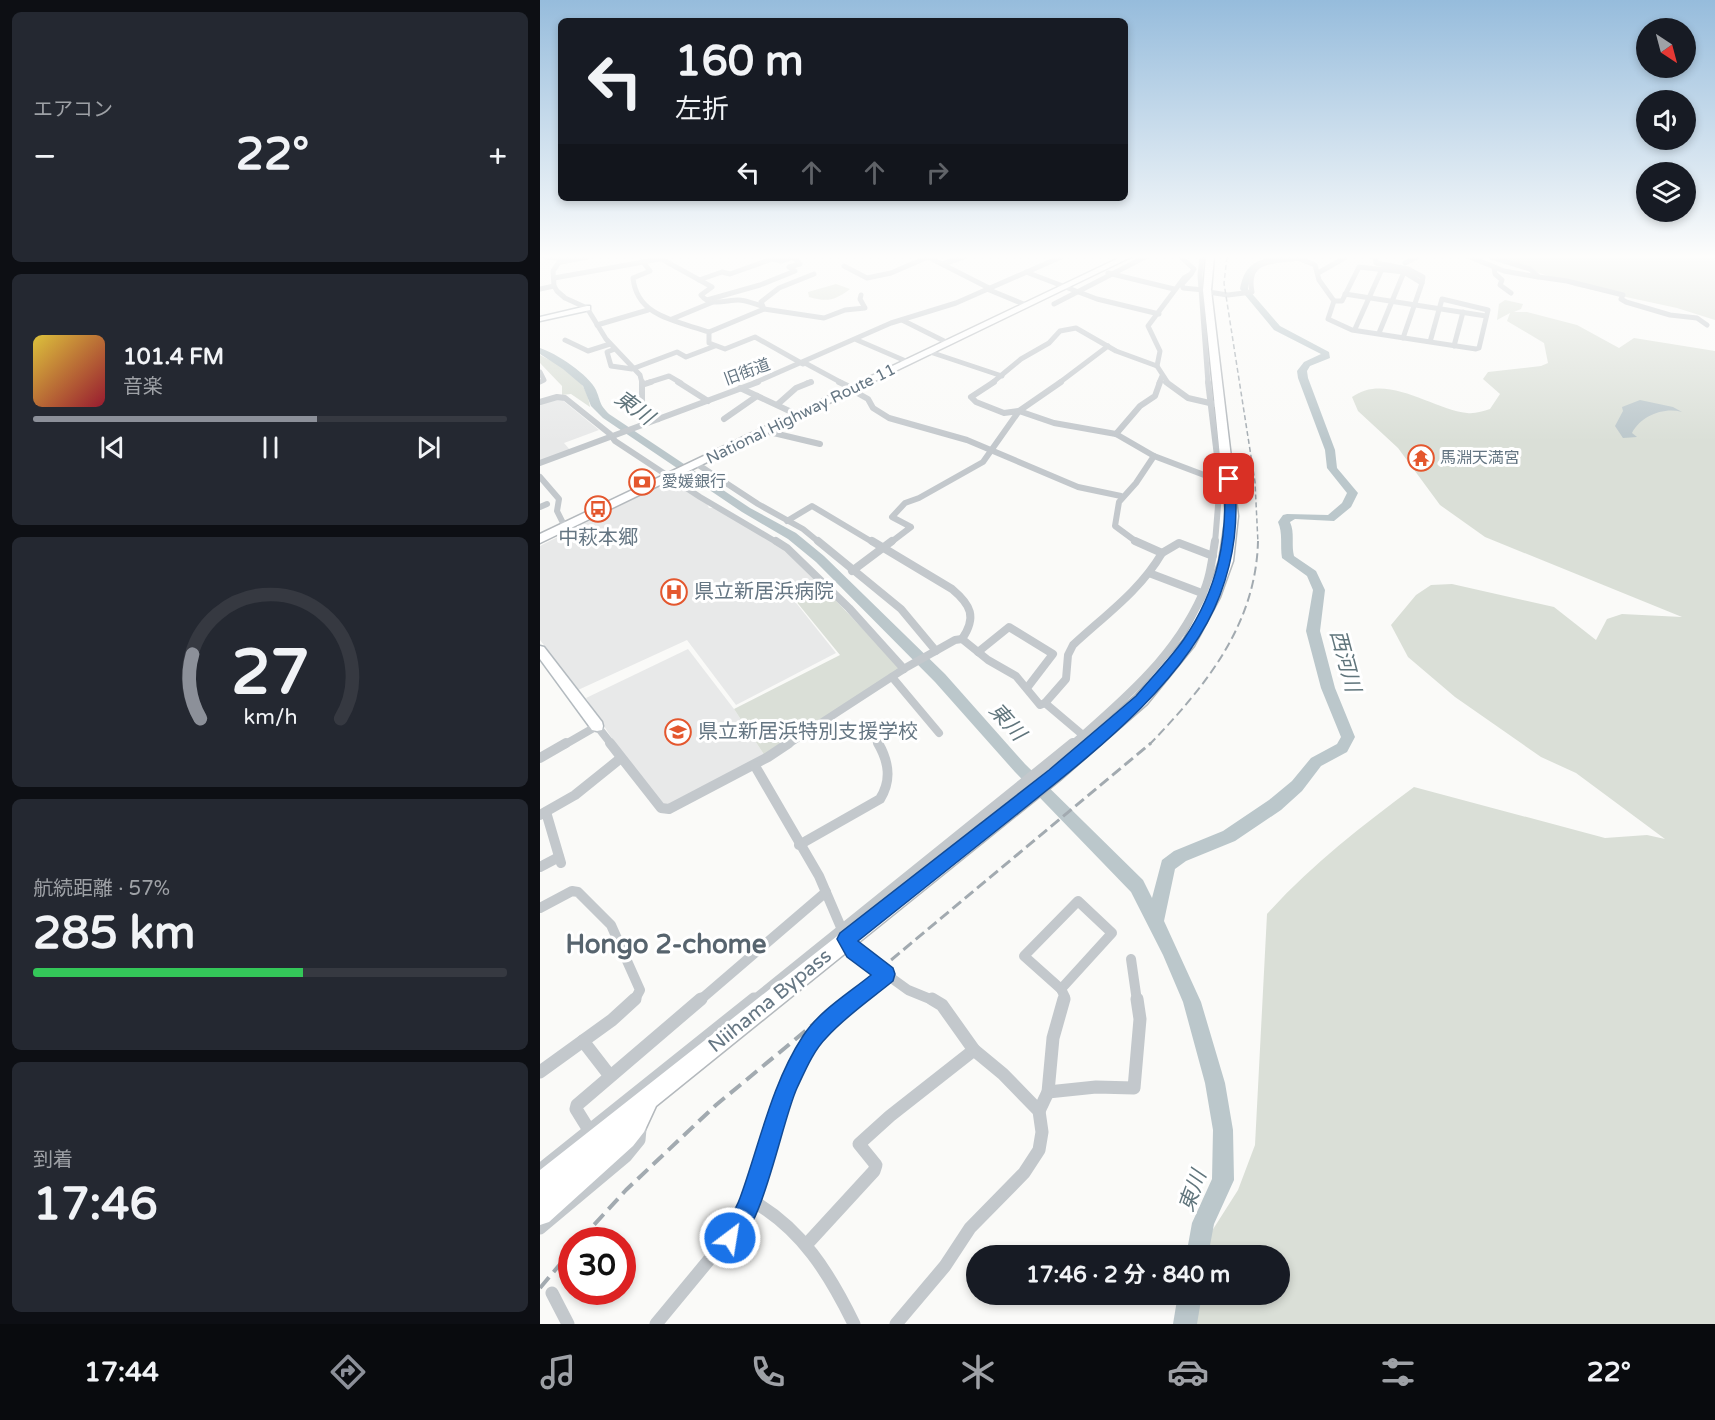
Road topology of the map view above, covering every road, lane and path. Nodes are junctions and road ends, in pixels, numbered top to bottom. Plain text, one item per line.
1 (593, 319) edge
2 (618, 319) edge
3 (672, 319) edge
4 (738, 319) edge
5 (906, 319) edge
6 (998, 319) edge
7 (1155, 319) edge
8 (1208, 319) edge
9 (1329, 319) edge
10 (1359, 319) edge
11 (1385, 319) edge
12 (1410, 319) edge
13 (1436, 319) edge
14 (1461, 319) edge
15 (1485, 319) edge
16 (1698, 319) edge
17 (902, 320) junction
18 (597, 325) junction
19 (1707, 325) dead end
20 (1355, 329) junction
21 (709, 332) junction
22 (1379, 333) junction
23 (1403, 338) junction
24 (565, 340) dead end
25 (857, 340) junction
26 (1430, 342) junction
27 (948, 343) junction
28 (715, 345) junction
29 (1108, 346) junction
30 (1454, 346) junction
31 (613, 347) junction
32 (930, 352) junction
33 (908, 362) junction
34 (804, 363) junction
35 (1157, 366) junction
36 (634, 368) junction
37 (540, 372) edge
38 (1002, 376) junction
39 (1162, 376) junction
40 (540, 382) edge
41 (811, 382) dead end
42 (642, 385) junction
43 (740, 388) junction
44 (853, 389) junction
45 (757, 396) junction
46 (708, 401) junction
47 (540, 402) edge
48 (777, 404) junction
49 (1216, 404) junction
50 (1019, 411) junction
51 (798, 415) junction
52 (658, 419) junction
53 (724, 419) dead end
54 (639, 427) joint
55 (765, 431) junction
56 (1116, 434) junction
57 (615, 437) junction
58 (820, 444) dead end
59 (993, 450) junction
60 (1154, 456) junction
61 (540, 463) edge
62 (695, 465) junction
63 (673, 476) junction
64 (540, 477) edge
65 (1220, 481) junction
66 (1121, 496) junction
67 (787, 521) junction
68 (565, 527) junction
69 (540, 539) edge
70 (883, 548) junction
71 (1162, 553) junction
72 (1213, 556) junction
73 (852, 571) junction
74 (1149, 573) junction
75 (1208, 596) junction
76 (962, 639) junction
77 (934, 652) junction
78 (978, 652) junction
79 (542, 656) edge
80 (905, 668) junction
81 (892, 677) junction
82 (1028, 688) junction
83 (1045, 703) junction
84 (597, 726) junction
85 (939, 733) dead end
86 (1084, 736) junction
87 (876, 740) dead end
88 (540, 758) edge
89 (621, 758) junction
90 (754, 765) junction
91 (1051, 771) junction
92 (543, 814) edge
93 (799, 845) junction
94 (540, 867) edge
95 (826, 892) junction
96 (540, 908) edge
97 (844, 934) junction
98 (1131, 959) dead end
99 (886, 974) junction
100 (1061, 989) junction
101 (583, 1041) junction
102 (974, 1050) junction
103 (540, 1072) edge
104 (610, 1076) junction
105 (1048, 1092) junction
106 (648, 1099) junction
107 (1038, 1111) junction
108 (636, 1124) junction
109 (589, 1130) junction
110 (540, 1170) edge
111 (540, 1185) edge
112 (751, 1200) junction
113 (540, 1213) edge
114 (540, 1228) edge
115 (806, 1245) junction
116 (552, 1293) dead end
117 (568, 1324) edge
118 (656, 1324) edge
119 (854, 1324) edge
120 (896, 1324) edge

1 - 18 street
2 - 18 street
3 - 21 street
4 - 21 street
5 - 17 street, 旧街道
6 - 27 highway, National Highway Route 11
7 - 35 street
8 - 49 highway, Niihama Bypass
9 - 20 street
10 - 20 street
11 - 22 street
12 - 23 street
13 - 26 street
14 - 30 street
15 - 30 street
16 - 19 street
17 - 25 street, 旧街道
17 - 27 street
18 - 31 street
20 - 22 street
21 - 28 street
22 - 23 street
23 - 26 street
24 - 31 street
25 - 33 street
25 - 34 street, 旧街道
26 - 30 street
27 - 32 highway, National Highway Route 11
28 - 34 street
28 - 36 street
29 - 35 street
29 - 38 street
29 - 50 street
31 - 36 street
31 - 36 street
32 - 33 highway, National Highway Route 11
32 - 38 street
33 - 44 highway, National Highway Route 11
34 - 43 street, 旧街道
34 - 44 street
35 - 39 street
36 - 42 street
37 - 40 street
38 - 50 street
39 - 49 street
39 - 56 street
41 - 48 street
42 - 46 street
42 - 52 street
43 - 45 street
43 - 46 street, 旧街道
44 - 51 highway, National Highway Route 11
44 - 59 street
45 - 48 street
45 - 53 street
46 - 52 street, 旧街道
47 - 57 street
48 - 51 street
49 - 65 street
49 - 75 highway, Niihama Bypass
50 - 56 street
50 - 59 street
51 - 55 highway, National Highway Route 11
52 - 54 street, 旧街道
54 - 57 street, 旧街道
55 - 58 street
55 - 62 highway, National Highway Route 11
56 - 60 street
57 - 61 street, 旧街道
57 - 63 street
59 - 66 street
59 - 70 street
60 - 65 street
60 - 66 street
62 - 63 highway, National Highway Route 11
62 - 67 street
63 - 68 highway, National Highway Route 11
63 - 80 street
64 - 68 street
65 - 72 street
66 - 71 street
67 - 70 street
67 - 73 street
68 - 69 highway, National Highway Route 11
70 - 73 street
70 - 76 street
71 - 72 street
71 - 74 street
72 - 75 street
73 - 77 street
74 - 75 street
74 - 83 street
75 - 86 street
75 - 91 highway, Niihama Bypass
76 - 77 street
76 - 78 street
77 - 80 street
78 - 82 street
78 - 82 street
79 - 84 street
80 - 81 street
81 - 85 street
81 - 90 street
82 - 83 street
83 - 86 street
84 - 88 street
84 - 89 street
86 - 91 street
87 - 93 street
89 - 90 street
89 - 92 street
90 - 93 street
91 - 97 highway, Niihama Bypass
92 - 94 street
93 - 95 street
95 - 97 street
95 - 104 street
96 - 101 street
97 - 99 street
97 - 106 highway, Niihama Bypass
97 - 109 street
98 - 105 street
99 - 102 street
99 - 112 street
100 - 100 street
100 - 105 street
101 - 103 street
101 - 104 street
102 - 107 street
102 - 115 street
104 - 109 street
105 - 107 street
106 - 108 highway, Niihama Bypass
106 - 111 highway, Niihama Bypass
107 - 120 street
108 - 113 highway, Niihama Bypass
108 - 114 street
109 - 110 street
112 - 115 street
112 - 118 street
115 - 119 street
116 - 117 street

